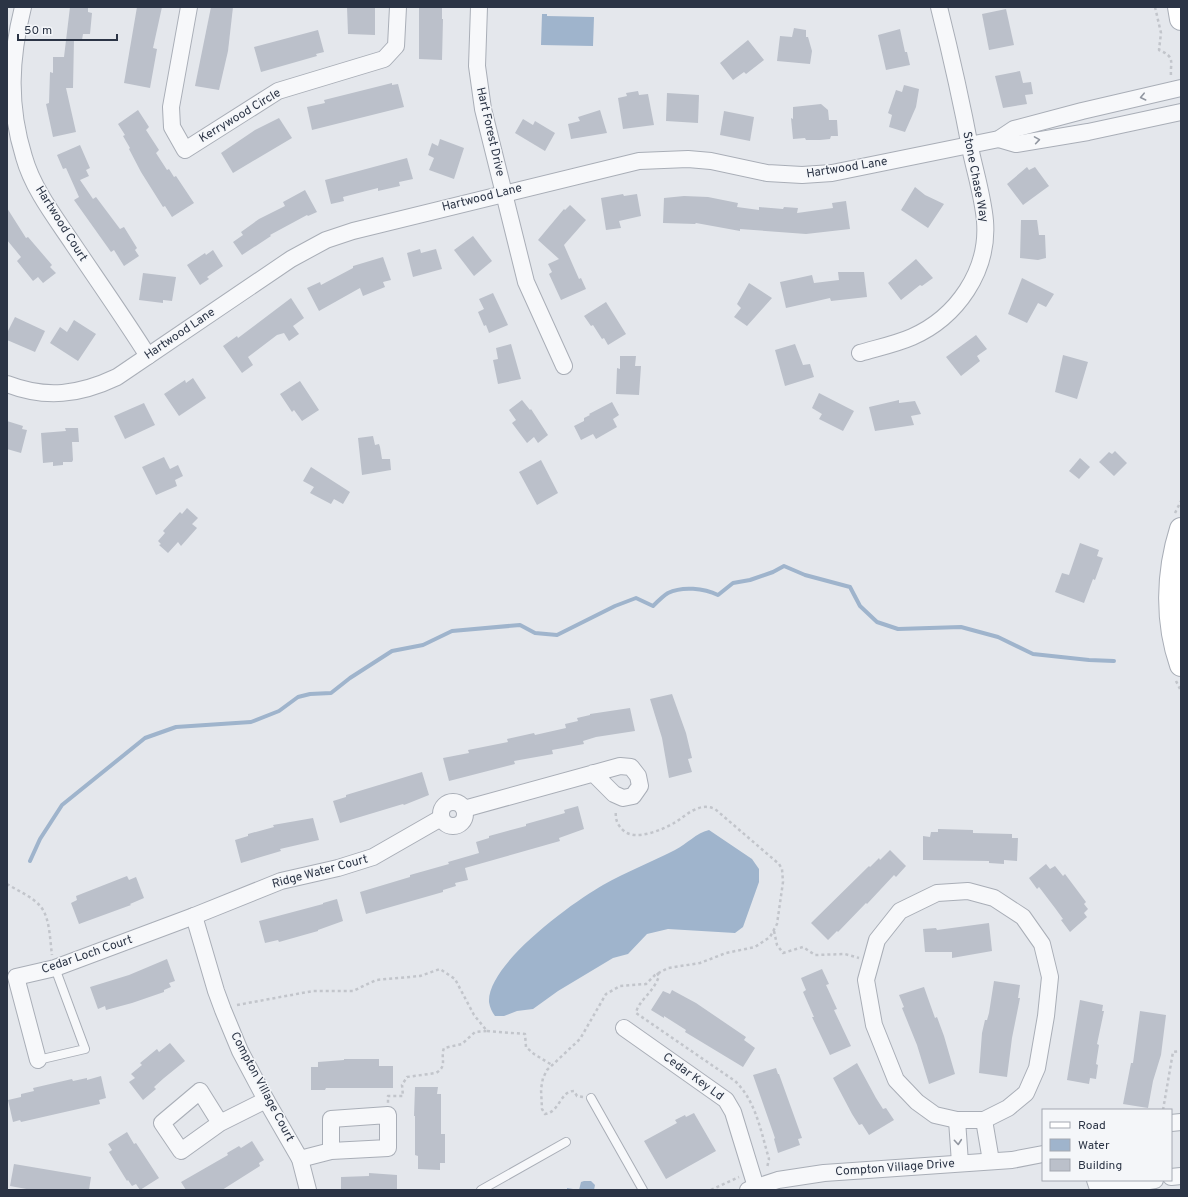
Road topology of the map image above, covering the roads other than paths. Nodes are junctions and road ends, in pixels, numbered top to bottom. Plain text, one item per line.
1 (22, 7) edge
2 (189, 7) edge
3 (398, 7) edge
4 (479, 7) edge
5 (939, 7) edge
6 (1178, 7) edge
7 (1181, 19) edge
8 (1176, 83) edge
9 (1181, 112) edge
10 (999, 139) junction
11 (970, 145) junction
12 (504, 193) junction
13 (860, 352) dead end
14 (148, 356) junction
15 (564, 366) dead end
16 (7, 384) edge
17 (1181, 529) edge
18 (1181, 665) edge
19 (593, 773) junction
20 (194, 916) junction
21 (53, 962) junction
22 (624, 1028) dead end
23 (38, 1060) joint
24 (591, 1098) road end
25 (266, 1100) junction
26 (957, 1120) junction
27 (984, 1120) junction
28 (220, 1123) dead end
29 (566, 1142) dead end
30 (331, 1151) junction
31 (1042, 1154) edge
32 (300, 1159) junction
33 (991, 1161) junction
34 (960, 1163) junction
35 (1145, 1181) edge
36 (1097, 1186) edge
37 (752, 1189) edge
38 (308, 1190) edge
39 (481, 1190) edge
40 (643, 1190) edge

1 - 14 street, Hartwood Court
2 - 3 street, Kerrywood Circle
4 - 12 street, Hart Forest Drive
5 - 11 street, Stone Chase Way
6 - 7 main road
8 -> 10 street, Hartwood Lane
10 -> 9 street, Hartwood Lane
10 - 11 street, Hartwood Lane
11 - 12 street, Hartwood Lane
11 - 13 street, Stone Chase Way
12 - 14 street, Hartwood Lane
12 - 15 street, Hart Forest Drive
14 - 16 street, Hartwood Lane
17 - 18 main road
19 - 19 street, Ridge Water Court
19 - 20 street, Ridge Water Court
20 - 21 street, Cedar Loch Court
20 - 25 street, Compton Village Court
21 - 23 street, Cedar Loch Court
21 - 23 lane
22 - 37 street, Cedar Key Ld
24 - 40 lane
25 - 28 street
25 - 32 street, Compton Village Court
26 - 27 street
26 - 27 street
26 -> 34 street
27 - 33 street
29 - 39 lane
30 - 30 street
30 - 32 street
31 - 33 street, Compton Village Drive
32 - 38 street, Compton Village Court
33 - 34 street, Compton Village Drive
34 - 37 street, Compton Village Drive
35 - 36 street

